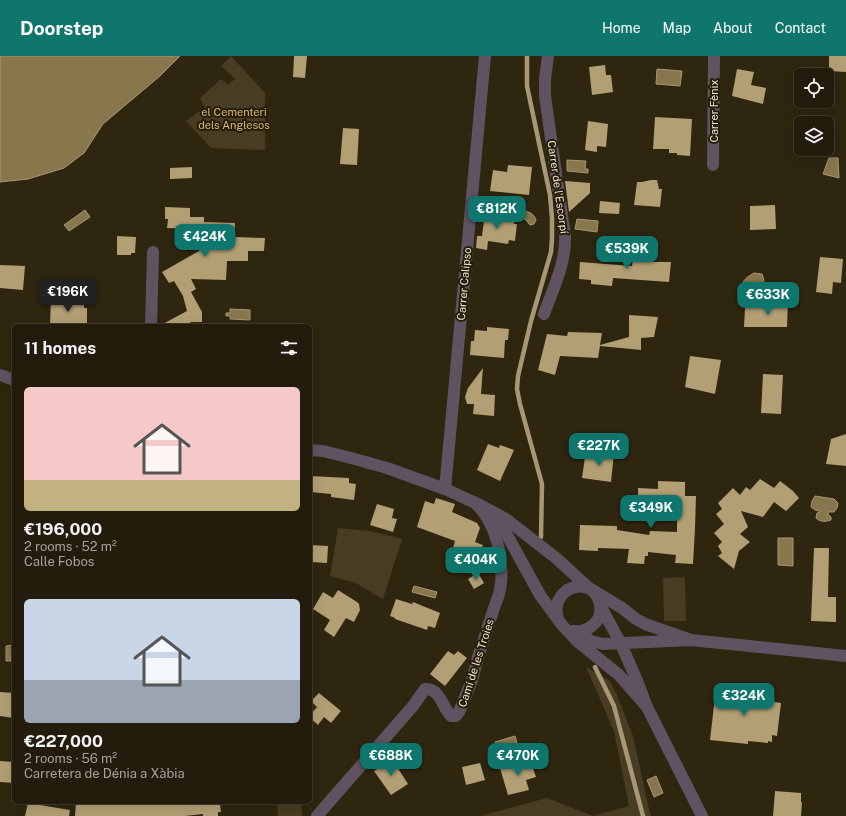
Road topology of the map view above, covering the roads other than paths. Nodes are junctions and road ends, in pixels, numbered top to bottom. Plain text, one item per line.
1 (485, 56) edge
2 (548, 56) edge
3 (714, 56) edge
4 (713, 165) dead end
5 (153, 252) dead end
6 (544, 314) dead end
7 (151, 324) edge
8 (0, 375) edge
9 (12, 379) edge
10 (312, 450) edge
11 (445, 489) junction
12 (477, 504) junction
13 (589, 588) junction
14 (600, 605) junction
15 (561, 623) junction
16 (578, 636) junction
17 (691, 640) junction
18 (621, 644) junction
19 (846, 656) edge
20 (647, 707) junction
21 (317, 816) edge
22 (702, 816) edge

1 - 11 street, Carrer Calipso
2 - 6 street, Carrer de l'Escorpí
3 - 4 street, Carrer Fènix
5 - 7 street
8 - 9 street
10 - 11 street
11 - 12 street
12 - 13 street
12 - 15 street
12 - 21 street, Camí de les Troies
13 - 14 street
13 - 15 street
13 - 17 street
14 - 16 street
14 - 18 street
15 - 16 street
16 - 18 street
16 - 20 street
17 - 18 street
17 - 19 street
18 - 20 street
20 - 22 street

